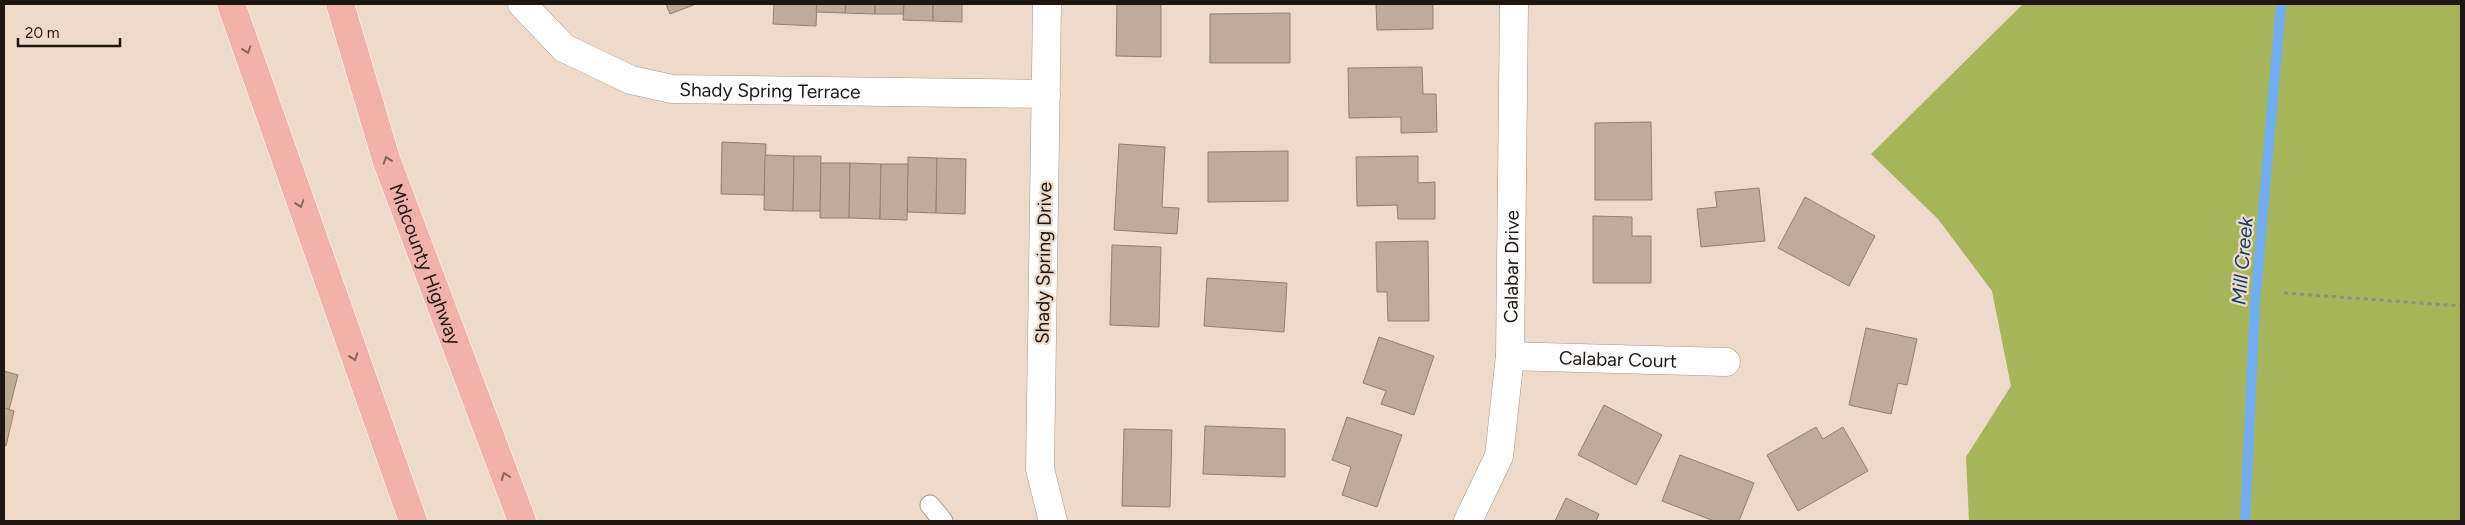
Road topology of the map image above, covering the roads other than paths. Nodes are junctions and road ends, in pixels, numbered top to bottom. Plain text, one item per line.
1 (231, 4) edge
2 (340, 4) edge
3 (522, 4) edge
4 (1047, 4) edge
5 (1514, 4) edge
6 (1046, 94) junction
7 (1510, 356) junction
8 (1726, 362) dead end
9 (930, 506) dead end
10 (412, 521) edge
11 (522, 521) edge
12 (943, 521) edge
13 (1053, 521) edge
14 (1468, 521) edge

1 -> 10 main road
11 -> 2 main road, Midcounty Highway
3 - 6 street, Shady Spring Terrace
4 - 6 street, Shady Spring Drive
5 - 7 street, Calabar Drive
6 - 13 street, Shady Spring Drive
7 - 8 street, Calabar Court
7 - 14 street, Calabar Drive
9 - 12 lane

